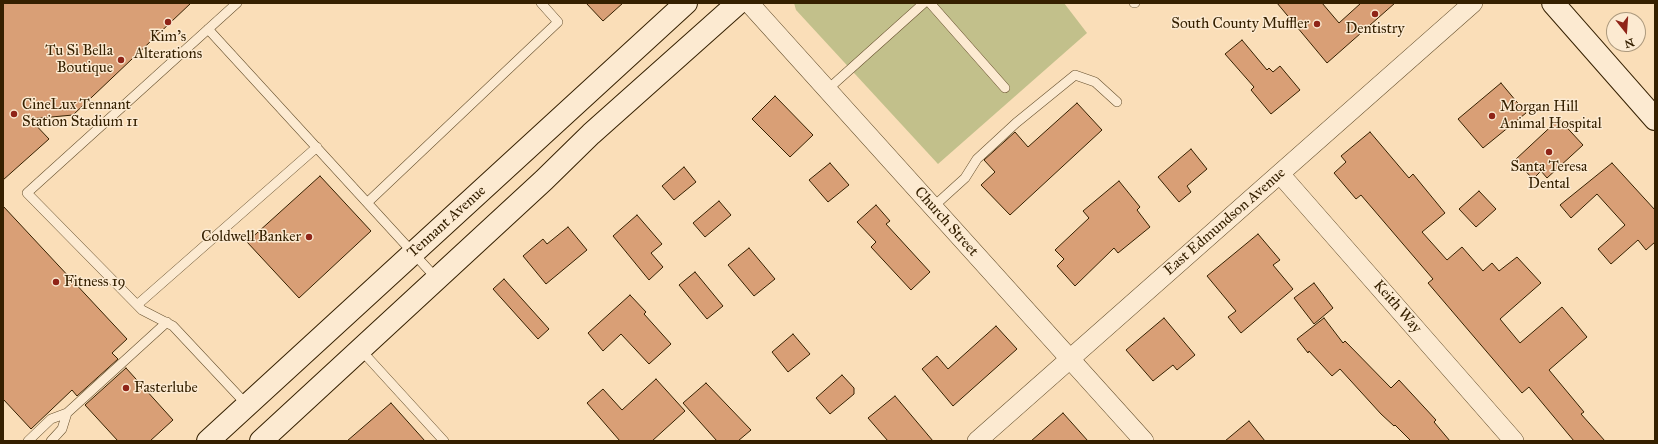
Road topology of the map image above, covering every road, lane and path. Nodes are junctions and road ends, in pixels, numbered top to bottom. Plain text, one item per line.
1 (236, 3) edge
2 (542, 3) edge
3 (686, 3) edge
4 (738, 3) edge
5 (749, 3) edge
6 (924, 3) edge
7 (930, 3) edge
8 (1473, 3) edge
9 (1553, 3) edge
10 (208, 29) junction
11 (1005, 88) dead end
12 (827, 90) junction
13 (1117, 102) dead end
14 (1655, 119) edge
15 (317, 146) junction
16 (1280, 174) junction
17 (368, 202) junction
18 (933, 206) junction
19 (413, 252) junction
20 (437, 279) junction
21 (137, 305) junction
22 (167, 322) junction
23 (360, 350) junction
24 (1070, 359) junction
25 (248, 405) junction
26 (67, 413) junction
27 (28, 441) edge
28 (51, 441) edge
29 (208, 441) edge
30 (261, 441) edge
31 (444, 441) edge
32 (977, 441) edge
33 (1144, 441) edge
34 (1514, 441) edge

1 - 10 lane
2 - 17 lane
3 - 19 main road, Tennant Avenue
4 - 20 main road
5 - 12 street, Church Street
6 - 12 lane
7 - 11 lane
8 - 16 street, East Edmundson Avenue
9 - 14 main road
10 - 15 lane
10 - 21 lane
12 - 18 street, Church Street
13 - 18 lane
15 - 17 lane
15 - 21 lane
16 - 24 street, East Edmundson Avenue
16 - 34 street, Keith Way
17 - 19 lane
18 - 24 street, Church Street
19 - 20 lane
19 - 25 main road, Tennant Avenue
20 - 23 main road
21 - 22 lane
22 - 25 lane
22 - 26 lane
23 - 30 main road
23 - 31 lane
24 - 32 street, East Edmundson Avenue
24 - 33 street, Church Street
25 - 29 main road, Tennant Avenue
26 - 27 lane
26 - 28 lane

